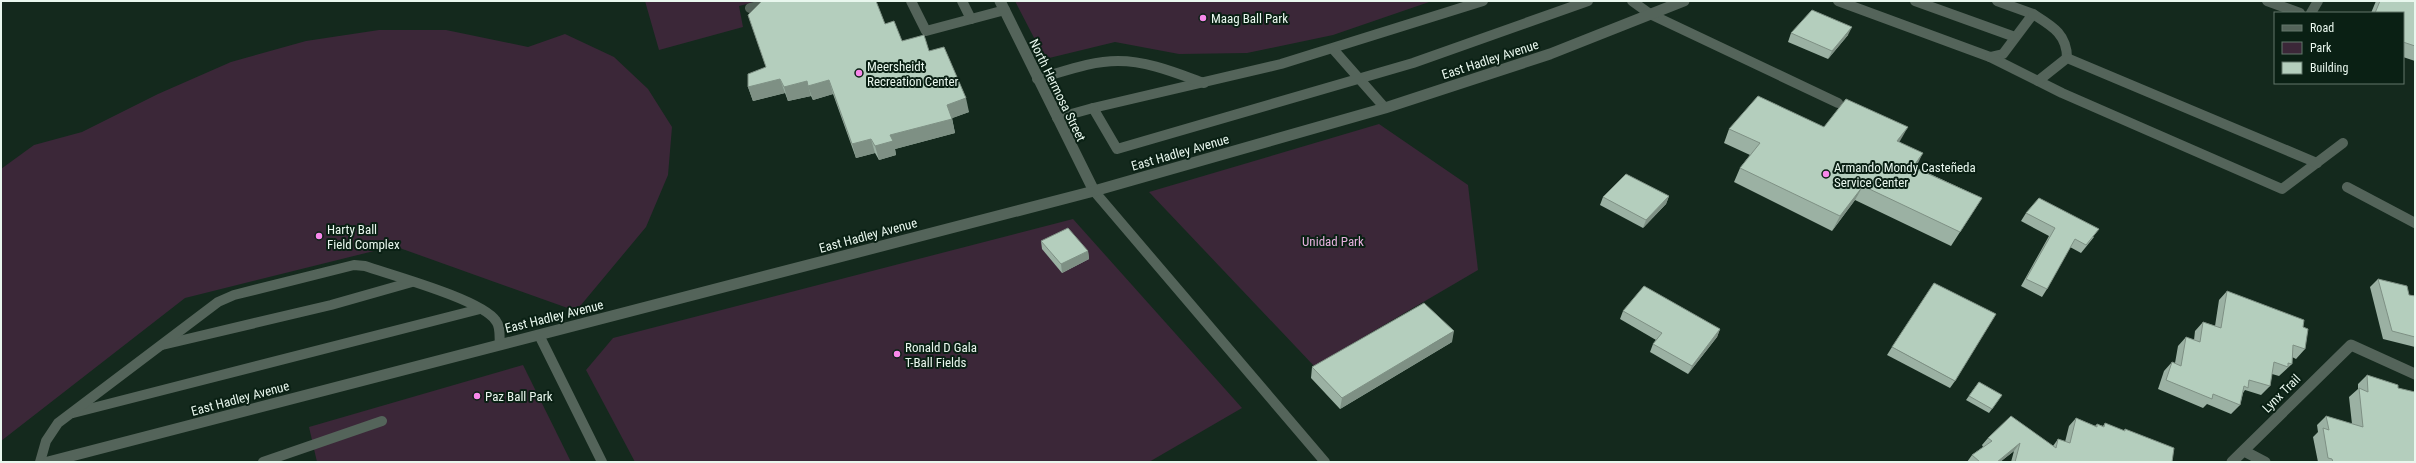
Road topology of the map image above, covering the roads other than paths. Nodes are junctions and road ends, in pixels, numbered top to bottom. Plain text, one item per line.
1 (779, 1) edge
2 (911, 1) edge
3 (962, 1) edge
4 (1483, 1) edge
5 (1588, 1) edge
6 (1632, 1) edge
7 (1684, 1) edge
8 (1838, 1) edge
9 (1916, 1) edge
10 (1997, 1) edge
11 (2267, 1) edge
12 (2318, 1) edge
13 (1002, 5) edge
14 (750, 8) dead end
15 (2297, 12) edge
16 (2312, 12) edge
17 (1650, 14) junction
18 (2033, 14) junction
19 (971, 19) junction
20 (2015, 37) junction
21 (1333, 49) junction
22 (1990, 57) junction
23 (2066, 58) junction
24 (1360, 79) junction
25 (1037, 80) junction
26 (2038, 81) junction
27 (1204, 83) junction
28 (1838, 103) dead end
29 (1093, 108) junction
30 (1385, 108) junction
31 (1057, 118) junction
32 (2343, 143) dead end
33 (2317, 163) junction
34 (2347, 187) dead end
35 (1094, 191) junction
36 (2415, 223) edge
37 (412, 282) junction
38 (480, 309) junction
39 (539, 335) junction
40 (500, 344) junction
41 (157, 346) junction
42 (2415, 374) edge
43 (69, 414) junction
44 (382, 421) dead end
45 (2244, 451) junction
46 (40, 462) edge
47 (48, 462) edge
48 (263, 462) edge
49 (602, 462) edge
50 (1325, 462) edge
51 (2232, 462) edge
52 (2265, 462) edge

1 - 14 lane
2 - 19 lane
3 - 19 lane
4 - 21 lane
5 - 24 lane
6 - 17 lane
7 - 17 street, East Hadley Avenue
8 - 22 lane
9 - 20 lane
10 - 18 lane
11 - 15 lane
12 - 16 lane
13 - 19 lane
13 - 25 street, North Hermosa Street
17 - 28 lane
17 - 30 street, East Hadley Avenue
18 - 20 lane
18 - 23 lane
20 - 22 lane
21 - 24 lane
21 - 27 lane
22 - 26 lane
23 - 26 lane
23 - 33 lane
24 - 29 lane
24 - 30 lane
25 - 27 lane
25 - 31 street, North Hermosa Street
26 - 33 lane
27 - 29 lane
29 - 31 lane
30 - 35 street, East Hadley Avenue
31 - 35 street, North Hermosa Street
32 - 33 lane
34 - 36 lane
35 - 39 street, East Hadley Avenue
35 - 50 lane
37 - 38 lane
37 - 41 lane
37 - 41 lane
38 - 40 lane
38 - 43 lane
39 - 40 street, East Hadley Avenue
39 - 49 lane
40 - 47 street, East Hadley Avenue
41 - 43 lane
42 - 45 street, Lynx Trail
43 - 46 lane
44 - 48 lane
45 - 51 street, Lynx Trail
45 - 52 street

